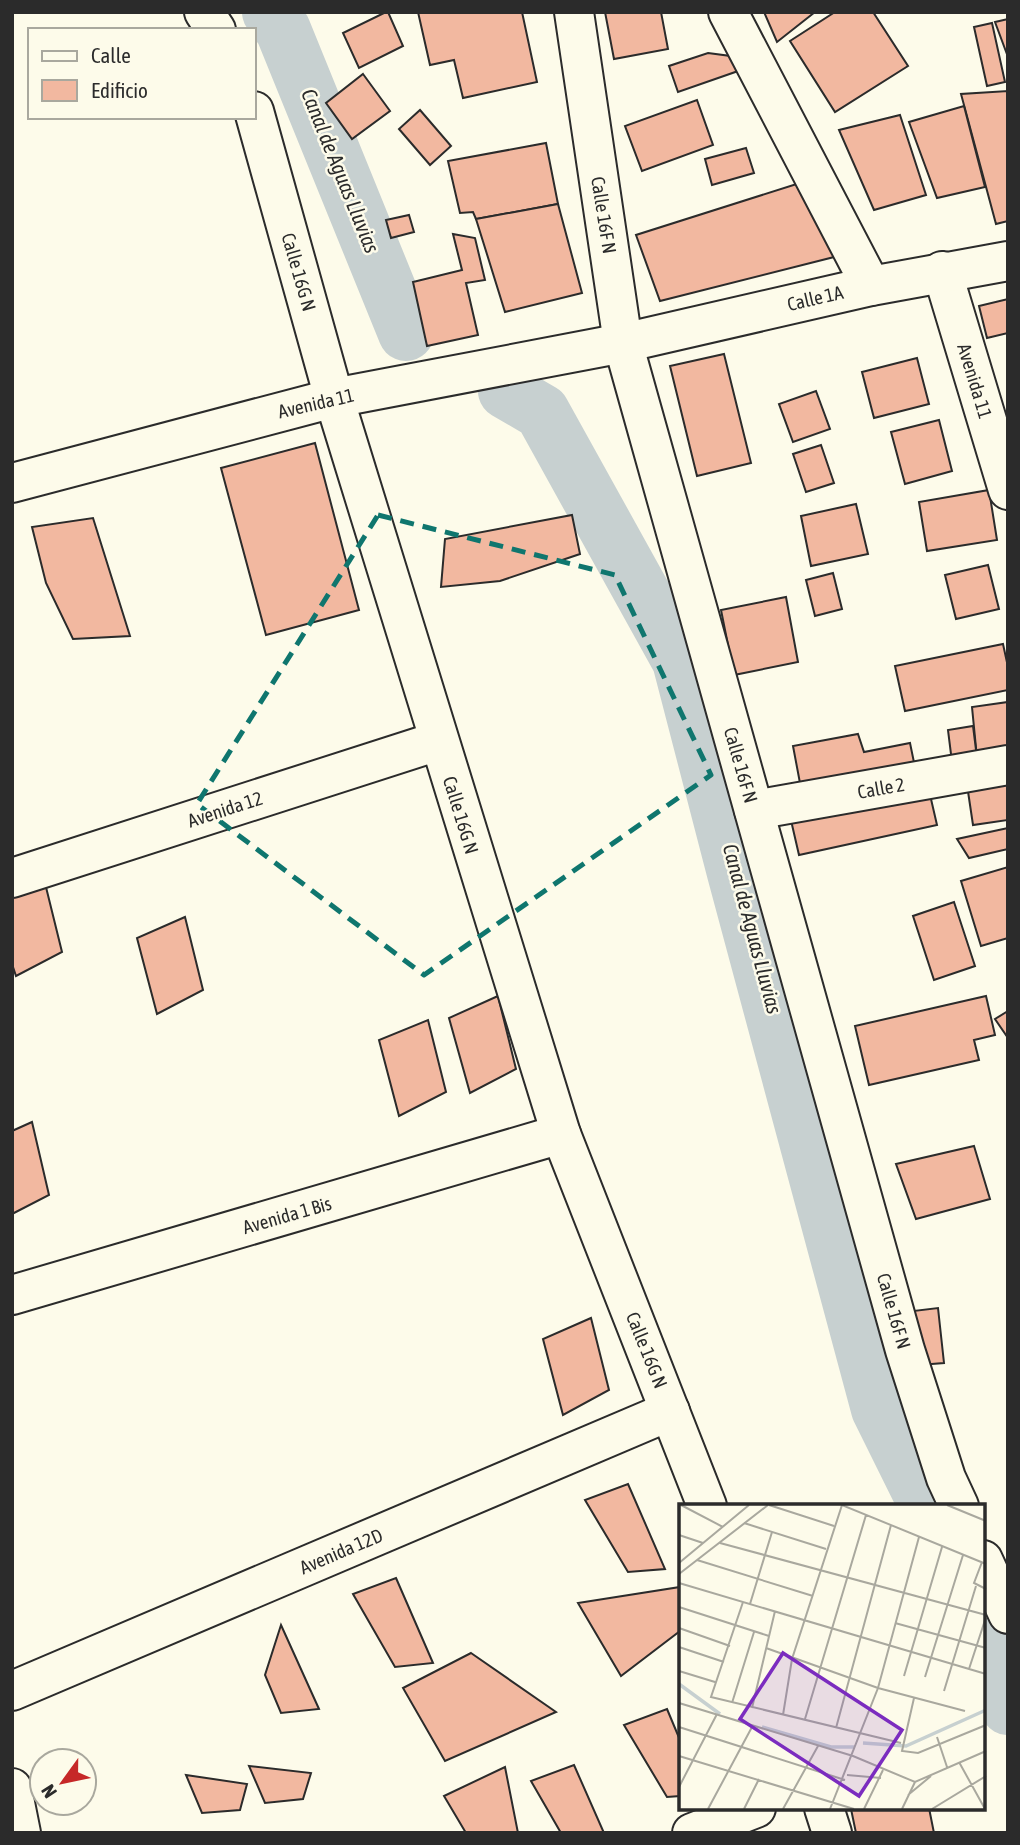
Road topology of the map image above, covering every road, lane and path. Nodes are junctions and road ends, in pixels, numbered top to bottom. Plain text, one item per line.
1 (204, 12) edge
2 (574, 12) edge
3 (729, 12) edge
4 (215, 28) edge
5 (256, 118) edge
6 (1008, 261) edge
7 (942, 271) junction
8 (871, 286) junction
9 (623, 343) junction
10 (334, 398) junction
11 (12, 483) edge
12 (1008, 490) edge
13 (438, 741) junction
14 (1008, 765) edge
15 (754, 810) junction
16 (12, 878) edge
17 (561, 1134) junction
18 (12, 1295) edge
19 (670, 1411) junction
20 (706, 1504) edge
21 (958, 1504) edge
22 (985, 1564) edge
23 (1008, 1614) edge
24 (12, 1691) edge
25 (12, 1788) edge
26 (751, 1810) edge
27 (825, 1810) edge
28 (21, 1833) edge
29 (692, 1833) edge
30 (832, 1833) edge

1 - 4 street
2 - 9 street, Calle 16F N
3 - 8 street
5 - 10 street, Calle 16G N
6 - 7 street, Calle 1A
7 - 8 street, Calle 1A
7 - 12 street, Avenida 11
8 - 9 street, Calle 1A
9 - 10 street, Avenida 11
9 - 15 street, Calle 16F N
10 - 11 street, Avenida 11
10 - 13 street, Calle 16G N
13 - 16 street, Avenida 12
13 - 17 street, Calle 16G N
14 - 15 street, Calle 2
15 - 21 street, Calle 16F N
17 - 18 street, Avenida 1 Bis
17 - 19 street, Calle 16G N
19 - 20 street, Calle 16G N
19 - 24 street, Avenida 12D
22 - 23 street
25 - 28 street
26 - 29 street
27 - 30 street

